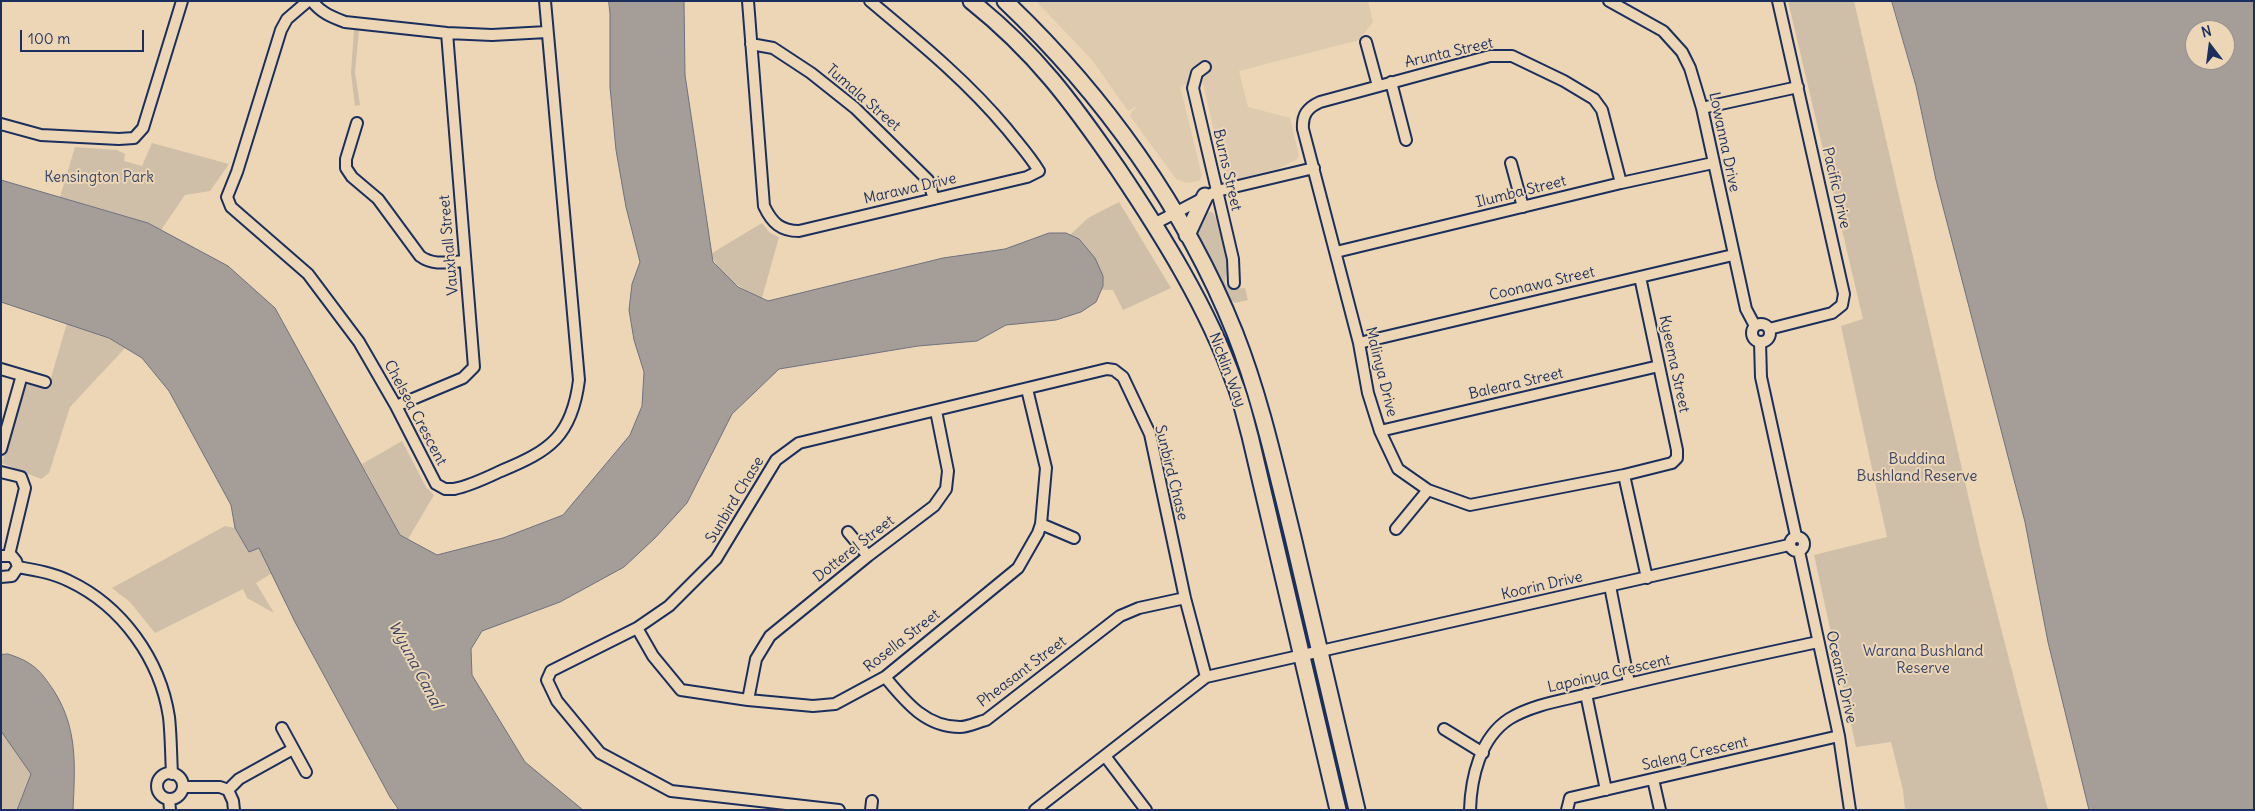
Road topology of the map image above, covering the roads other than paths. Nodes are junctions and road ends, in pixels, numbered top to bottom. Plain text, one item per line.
1 (182, 1) edge
2 (308, 1) edge
3 (312, 1) edge
4 (545, 1) edge
5 (748, 1) edge
6 (870, 1) edge
7 (971, 1) edge
8 (1005, 1) edge
9 (1609, 1) edge
10 (1778, 1) edge
11 (547, 32) junction
12 (447, 33) junction
13 (1366, 42) dead end
14 (751, 44) junction
15 (1204, 68) dead end
16 (1391, 82) junction
17 (1378, 86) junction
18 (1798, 86) junction
19 (1702, 108) junction
20 (1, 124) edge
21 (357, 124) dead end
22 (1406, 140) dead end
23 (1511, 163) dead end
24 (1713, 163) junction
25 (1314, 168) junction
26 (1621, 183) junction
27 (1211, 194) junction
28 (934, 199) junction
29 (1523, 207) junction
30 (1174, 213) junction
31 (1154, 224) junction
32 (1187, 235) junction
33 (1336, 252) junction
34 (1733, 255) junction
35 (464, 260) junction
36 (1640, 276) junction
37 (1234, 283) dead end
38 (1755, 326) junction
39 (1769, 329) junction
40 (1760, 342) junction
41 (1359, 343) junction
42 (1659, 366) junction
43 (1, 369) edge
44 (22, 375) junction
45 (45, 382) dead end
46 (1027, 389) junction
47 (396, 406) junction
48 (936, 411) junction
49 (1380, 431) junction
50 (1, 449) edge
51 (1677, 458) joint
52 (1, 472) edge
53 (1624, 475) junction
54 (1428, 490) junction
55 (1041, 524) junction
56 (1396, 529) dead end
57 (848, 532) dead end
58 (1074, 538) dead end
59 (1792, 540) junction
60 (5, 555) edge
61 (868, 556) junction
62 (18, 567) junction
63 (1, 577) edge
64 (1647, 578) junction
65 (1610, 586) junction
66 (1185, 598) junction
67 (637, 628) junction
68 (1818, 642) junction
69 (1320, 651) junction
70 (1301, 655) junction
71 (885, 677) junction
72 (1206, 677) junction
73 (1629, 683) junction
74 (1586, 694) junction
75 (748, 700) junction
76 (282, 728) dead end
77 (1444, 728) dead end
78 (1839, 736) junction
79 (293, 749) junction
80 (1483, 752) junction
81 (1105, 756) junction
82 (306, 772) dead end
83 (172, 774) junction
84 (1653, 779) junction
85 (183, 787) junction
86 (228, 790) junction
87 (1606, 790) junction
88 (169, 799) junction
89 (170, 810) edge
90 (234, 810) edge
91 (839, 810) edge
92 (1035, 810) edge
93 (1146, 810) edge
94 (1338, 810) edge
95 (1357, 810) edge
96 (1470, 810) edge
97 (1567, 810) edge
98 (1660, 810) edge
99 (1850, 810) edge

1 - 20 street
2 - 47 street, Chelsea Crescent
3 - 12 street
4 - 11 street, Chelsea Crescent
5 - 14 street, Marawa Drive
6 - 28 street, Marawa Drive
7 - 31 highway, Nicklin Way
8 - 30 highway, Nicklin Way
9 - 19 street, Lowanna Drive
10 - 18 street, Pacific Drive
11 - 12 street
11 - 47 street, Chelsea Crescent
12 - 35 street, Vauxhall Street
13 - 17 street
14 - 28 street, Tumala Street
14 - 28 street, Marawa Drive
15 - 27 street, Burns Street
16 - 17 street, Arunta Street
16 - 22 street
16 - 26 street, Arunta Street
17 - 25 street, Arunta Street
18 - 19 street
18 - 39 street, Pacific Drive
19 - 24 street, Lowanna Drive
21 - 35 street
23 - 29 street
24 - 26 street, Ilumba Street
24 - 34 street, Lowanna Drive
25 - 27 street
25 - 33 street, Malinya Drive
26 - 29 street, Ilumba Street
27 - 30 street
27 - 32 highway
27 - 37 street, Burns Street
29 - 33 street, Ilumba Street
30 - 31 street
30 - 32 highway, Nicklin Way
31 - 70 highway, Nicklin Way
32 - 69 highway, Nicklin Way
33 - 41 street, Malinya Drive
34 - 36 street, Coonawa Street
34 - 38 street, Lowanna Drive
35 - 47 street, Vauxhall Street
36 - 41 street, Coonawa Street
36 - 42 street, Kyeema Street
38 - 39 street
38 - 40 street
39 - 40 street
40 - 59 street
41 - 49 street, Malinya Drive
42 - 49 street, Baleara Street
42 - 51 street, Kyeema Street
43 - 44 street
44 - 45 street
44 - 50 street
46 - 48 street, Sunbird Chase
46 - 55 street, Rosella Street
46 - 66 street, Sunbird Chase
48 - 61 street, Dotterel Street
48 - 67 street, Sunbird Chase
49 - 54 street, Malinya Drive
51 - 53 street, Malinya Drive
52 - 60 street
53 - 54 street, Malinya Drive
53 - 64 street
54 - 56 street
55 - 58 street
55 - 71 street, Rosella Street
57 - 61 street
59 - 64 street, Koorin Drive
59 - 68 street, Oceanic Drive
60 - 62 street
61 - 75 street, Dotterel Street
62 - 63 street
62 - 83 street
64 - 65 street, Koorin Drive
65 - 69 street, Koorin Drive
65 - 73 street
66 - 71 street, Pheasant Street
66 - 72 street, Sunbird Chase
67 - 75 street, Rosella Street
67 - 91 street, Sunbird Chase
68 - 73 street, Lapoinya Crescent
68 - 78 street, Oceanic Drive
69 - 70 street, Koorin Drive
69 - 95 highway, Nicklin Way
70 - 72 street
70 - 94 highway, Nicklin Way
71 - 75 street, Rosella Street
72 - 81 street
73 - 74 street, Lapoinya Crescent
74 - 80 street, Lapoinya Crescent
74 - 87 street
76 - 79 street
77 - 80 street
78 - 84 street, Saleng Crescent
78 - 99 street, Oceanic Drive
79 - 82 street
79 - 86 street
80 - 96 street, Lapoinya Crescent
81 - 92 street
81 - 93 street
83 - 85 street
83 - 88 street
84 - 87 street, Saleng Crescent
84 - 98 street
85 - 86 street
85 - 88 street
86 - 90 street
87 - 97 street, Saleng Crescent
88 - 89 street

